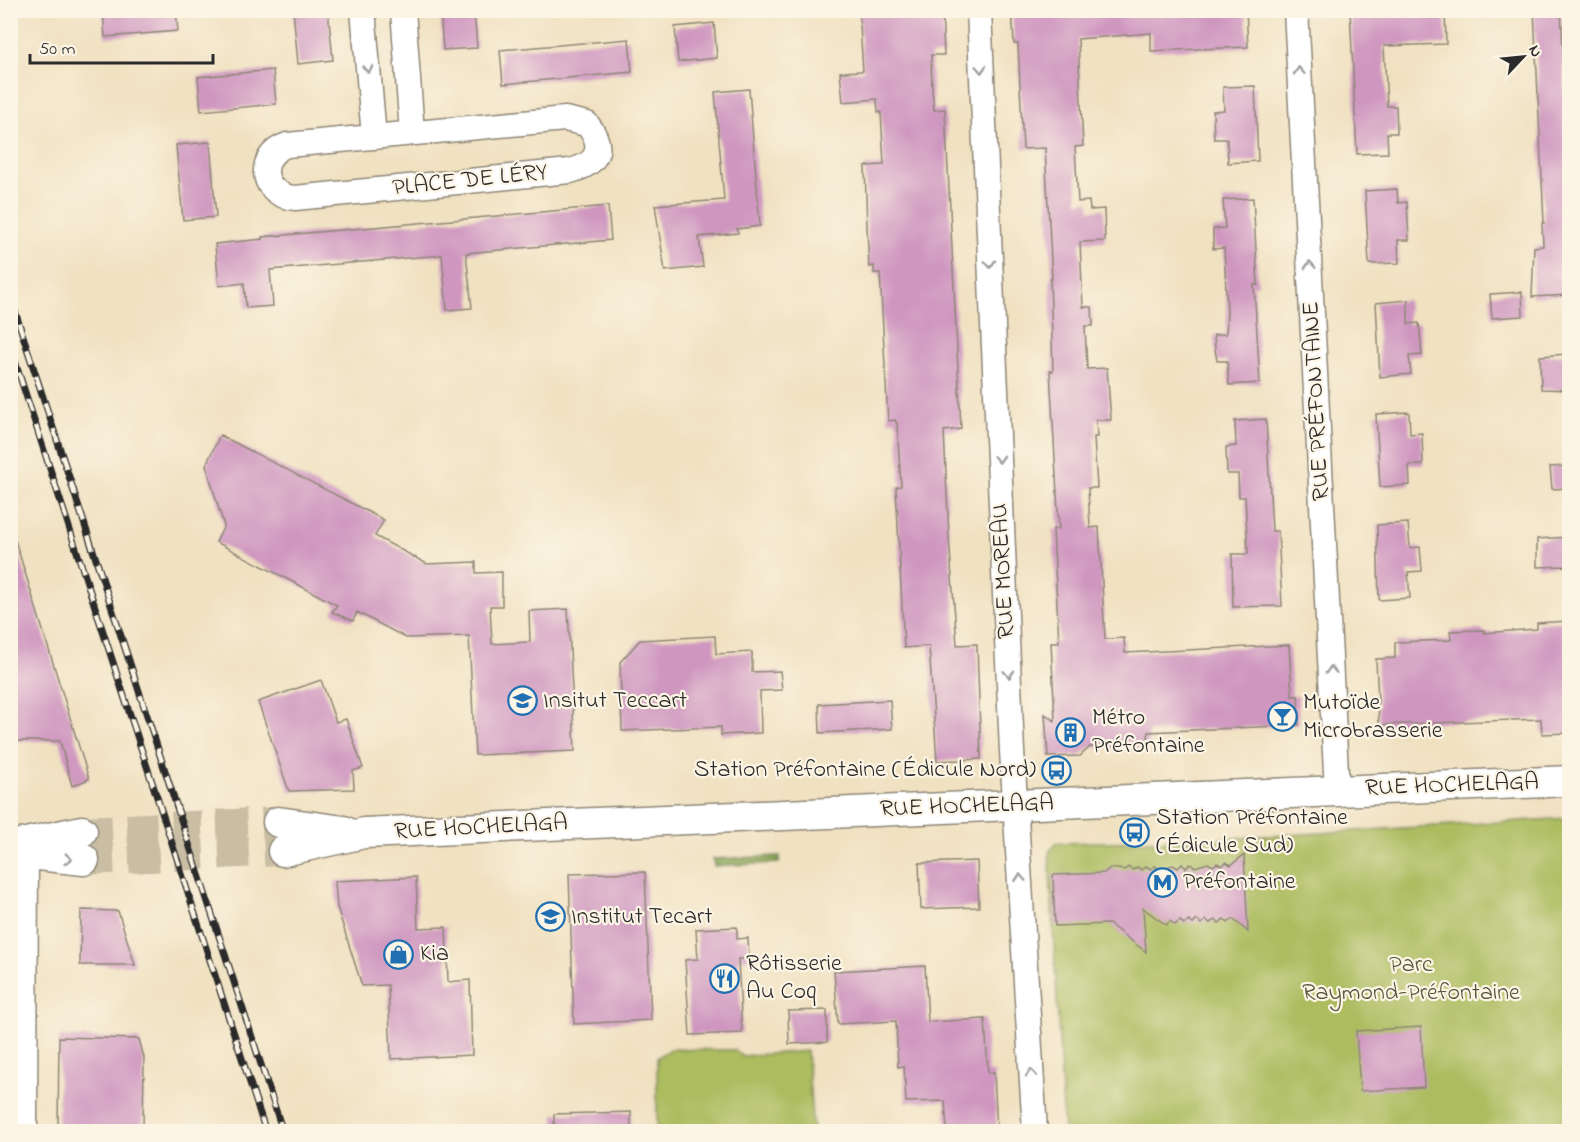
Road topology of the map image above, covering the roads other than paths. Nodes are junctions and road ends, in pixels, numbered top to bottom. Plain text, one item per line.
1 (363, 10) edge
2 (403, 10) edge
3 (979, 10) edge
4 (1296, 10) edge
5 (412, 133) junction
6 (374, 137) junction
7 (1569, 781) edge
8 (1337, 791) junction
9 (1016, 806) junction
10 (281, 837) tunnel mouth
11 (83, 846) tunnel mouth
12 (18, 849) edge
13 (25, 1131) edge
14 (1035, 1131) edge

1 -> 6 street
2 - 5 street
3 -> 9 street, RUE MOREAU
8 -> 4 street, RUE PRÉFONTAINE
5 - 6 street, PLACE DE LÉRY
5 - 6 street, PLACE DE LÉRY
7 - 8 street, RUE HOCHELAGA
8 - 9 street, RUE HOCHELAGA
9 - 10 street, RUE HOCHELAGA
14 -> 9 street, RUE MOREAU
11 - 12 street
12 - 13 street

